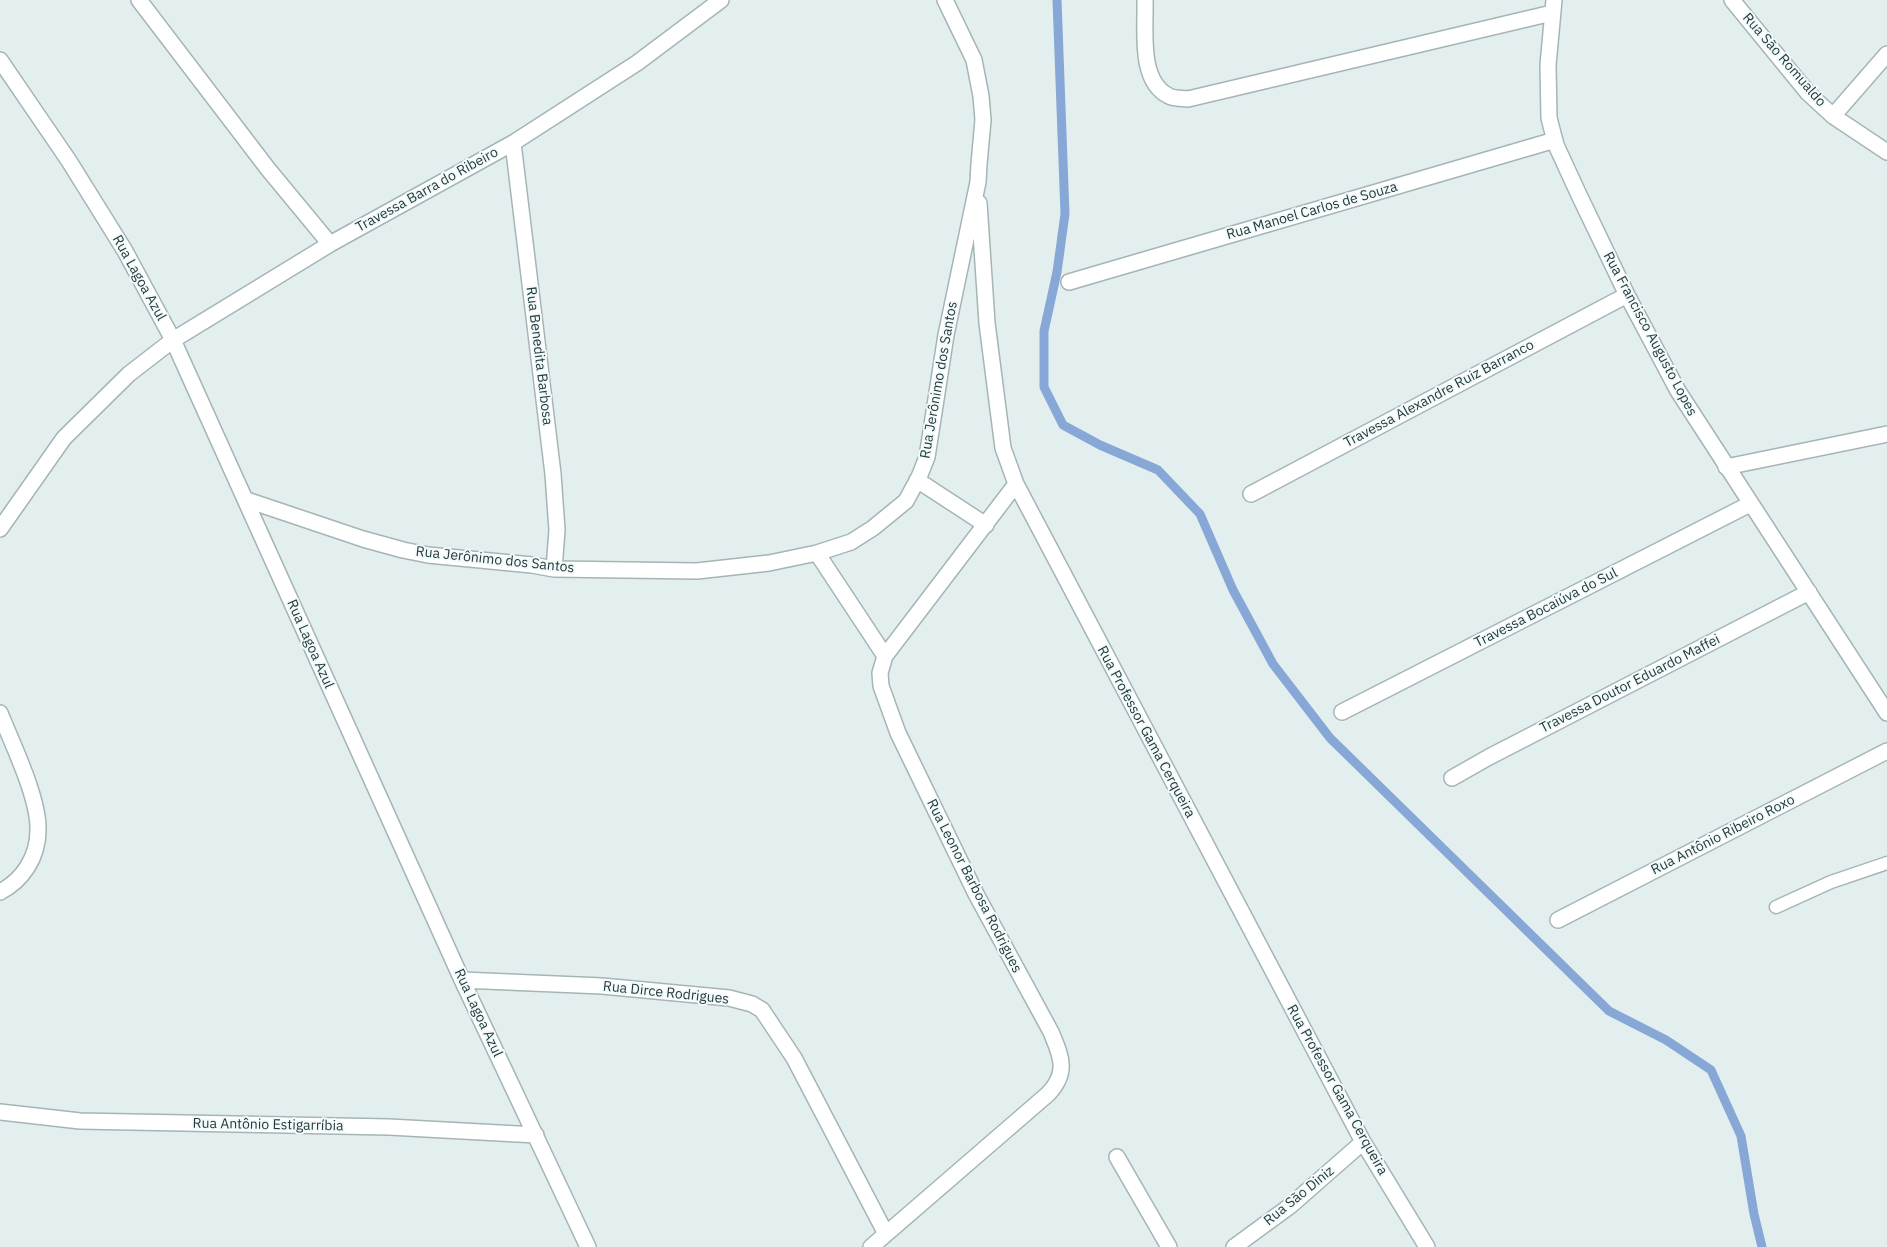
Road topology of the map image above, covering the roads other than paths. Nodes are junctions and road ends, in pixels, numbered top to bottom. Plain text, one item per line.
1 (139, 0) edge
2 (721, 0) edge
3 (945, 0) edge
4 (1145, 0) edge
5 (1732, 0) edge
6 (1553, 6) edge
7 (1887, 54) edge
8 (0, 60) edge
9 (1833, 116) junction
10 (1555, 140) junction
11 (513, 143) junction
12 (1887, 152) edge
13 (978, 182) junction
14 (330, 244) junction
15 (1069, 282) dead end
16 (1627, 295) junction
17 (173, 340) junction
18 (1887, 434) edge
19 (1726, 467) junction
20 (917, 480) junction
21 (1016, 484) junction
22 (1251, 494) dead end
23 (247, 500) junction
24 (1750, 504) junction
25 (986, 525) junction
26 (0, 529) edge
27 (817, 553) junction
28 (554, 569) junction
29 (1809, 592) junction
30 (885, 656) junction
31 (1342, 712) dead end
32 (0, 713) edge
33 (1887, 713) edge
34 (1887, 751) edge
35 (1452, 778) dead end
36 (1887, 863) edge
37 (0, 892) edge
38 (1776, 906) dead end
39 (1558, 920) dead end
40 (462, 980) junction
41 (0, 1112) edge
42 (536, 1135) junction
43 (1363, 1142) junction
44 (1117, 1157) dead end
45 (886, 1234) junction
46 (588, 1247) edge
47 (871, 1247) edge
48 (1169, 1247) edge
49 (1234, 1247) edge
50 (1427, 1247) edge

1 - 14 street
2 - 11 street, Travessa Barra do Ribeiro
3 - 13 street, Rua Jerônimo dos Santos
4 - 6 street
5 - 9 street, Rua São Romualdo
6 - 10 street, Rua Francisco Augusto Lopes
7 - 9 street
8 - 17 street, Rua Lagoa Azul
9 - 12 street, Rua São Romualdo
10 - 15 street, Rua Manoel Carlos de Souza
10 - 16 street, Rua Francisco Augusto Lopes
11 - 14 street, Travessa Barra do Ribeiro
11 - 28 street, Rua Benedita Barbosa
13 - 20 street, Rua Jerônimo dos Santos
13 - 21 street, Rua Professor Gama Cerqueira
14 - 17 street, Travessa Barra do Ribeiro
16 - 19 street, Rua Francisco Augusto Lopes
16 - 22 street, Travessa Alexandre Ruiz Barranco
17 - 23 street, Rua Lagoa Azul
17 - 26 street, Travessa Barra do Ribeiro
18 - 19 street
19 - 24 street, Rua Francisco Augusto Lopes
20 - 25 street
20 - 27 street, Rua Jerônimo dos Santos
21 - 25 street, Rua Leonor Barbosa Rodrigues
21 - 43 street, Rua Professor Gama Cerqueira
23 - 28 street, Rua Jerônimo dos Santos
23 - 40 street, Rua Lagoa Azul
24 - 29 street, Rua Francisco Augusto Lopes
24 - 31 street, Travessa Bocaiúva do Sul
25 - 30 street, Rua Leonor Barbosa Rodrigues
27 - 28 street, Rua Jerônimo dos Santos
27 - 30 street
29 - 33 street, Rua Francisco Augusto Lopes
29 - 35 street, Travessa Doutor Eduardo Maffei
30 - 45 street, Rua Leonor Barbosa Rodrigues
32 - 37 street
34 - 39 street, Rua Antônio Ribeiro Roxo
36 - 38 lane
40 - 42 street, Rua Lagoa Azul
40 - 45 street, Rua Dirce Rodrigues
41 - 42 street, Rua Antônio Estigarríbia
42 - 46 street, Rua Lagoa Azul
43 - 49 street, Rua São Diniz
43 - 50 street, Rua Professor Gama Cerqueira
44 - 48 street
45 - 47 street, Rua Leonor Barbosa Rodrigues

